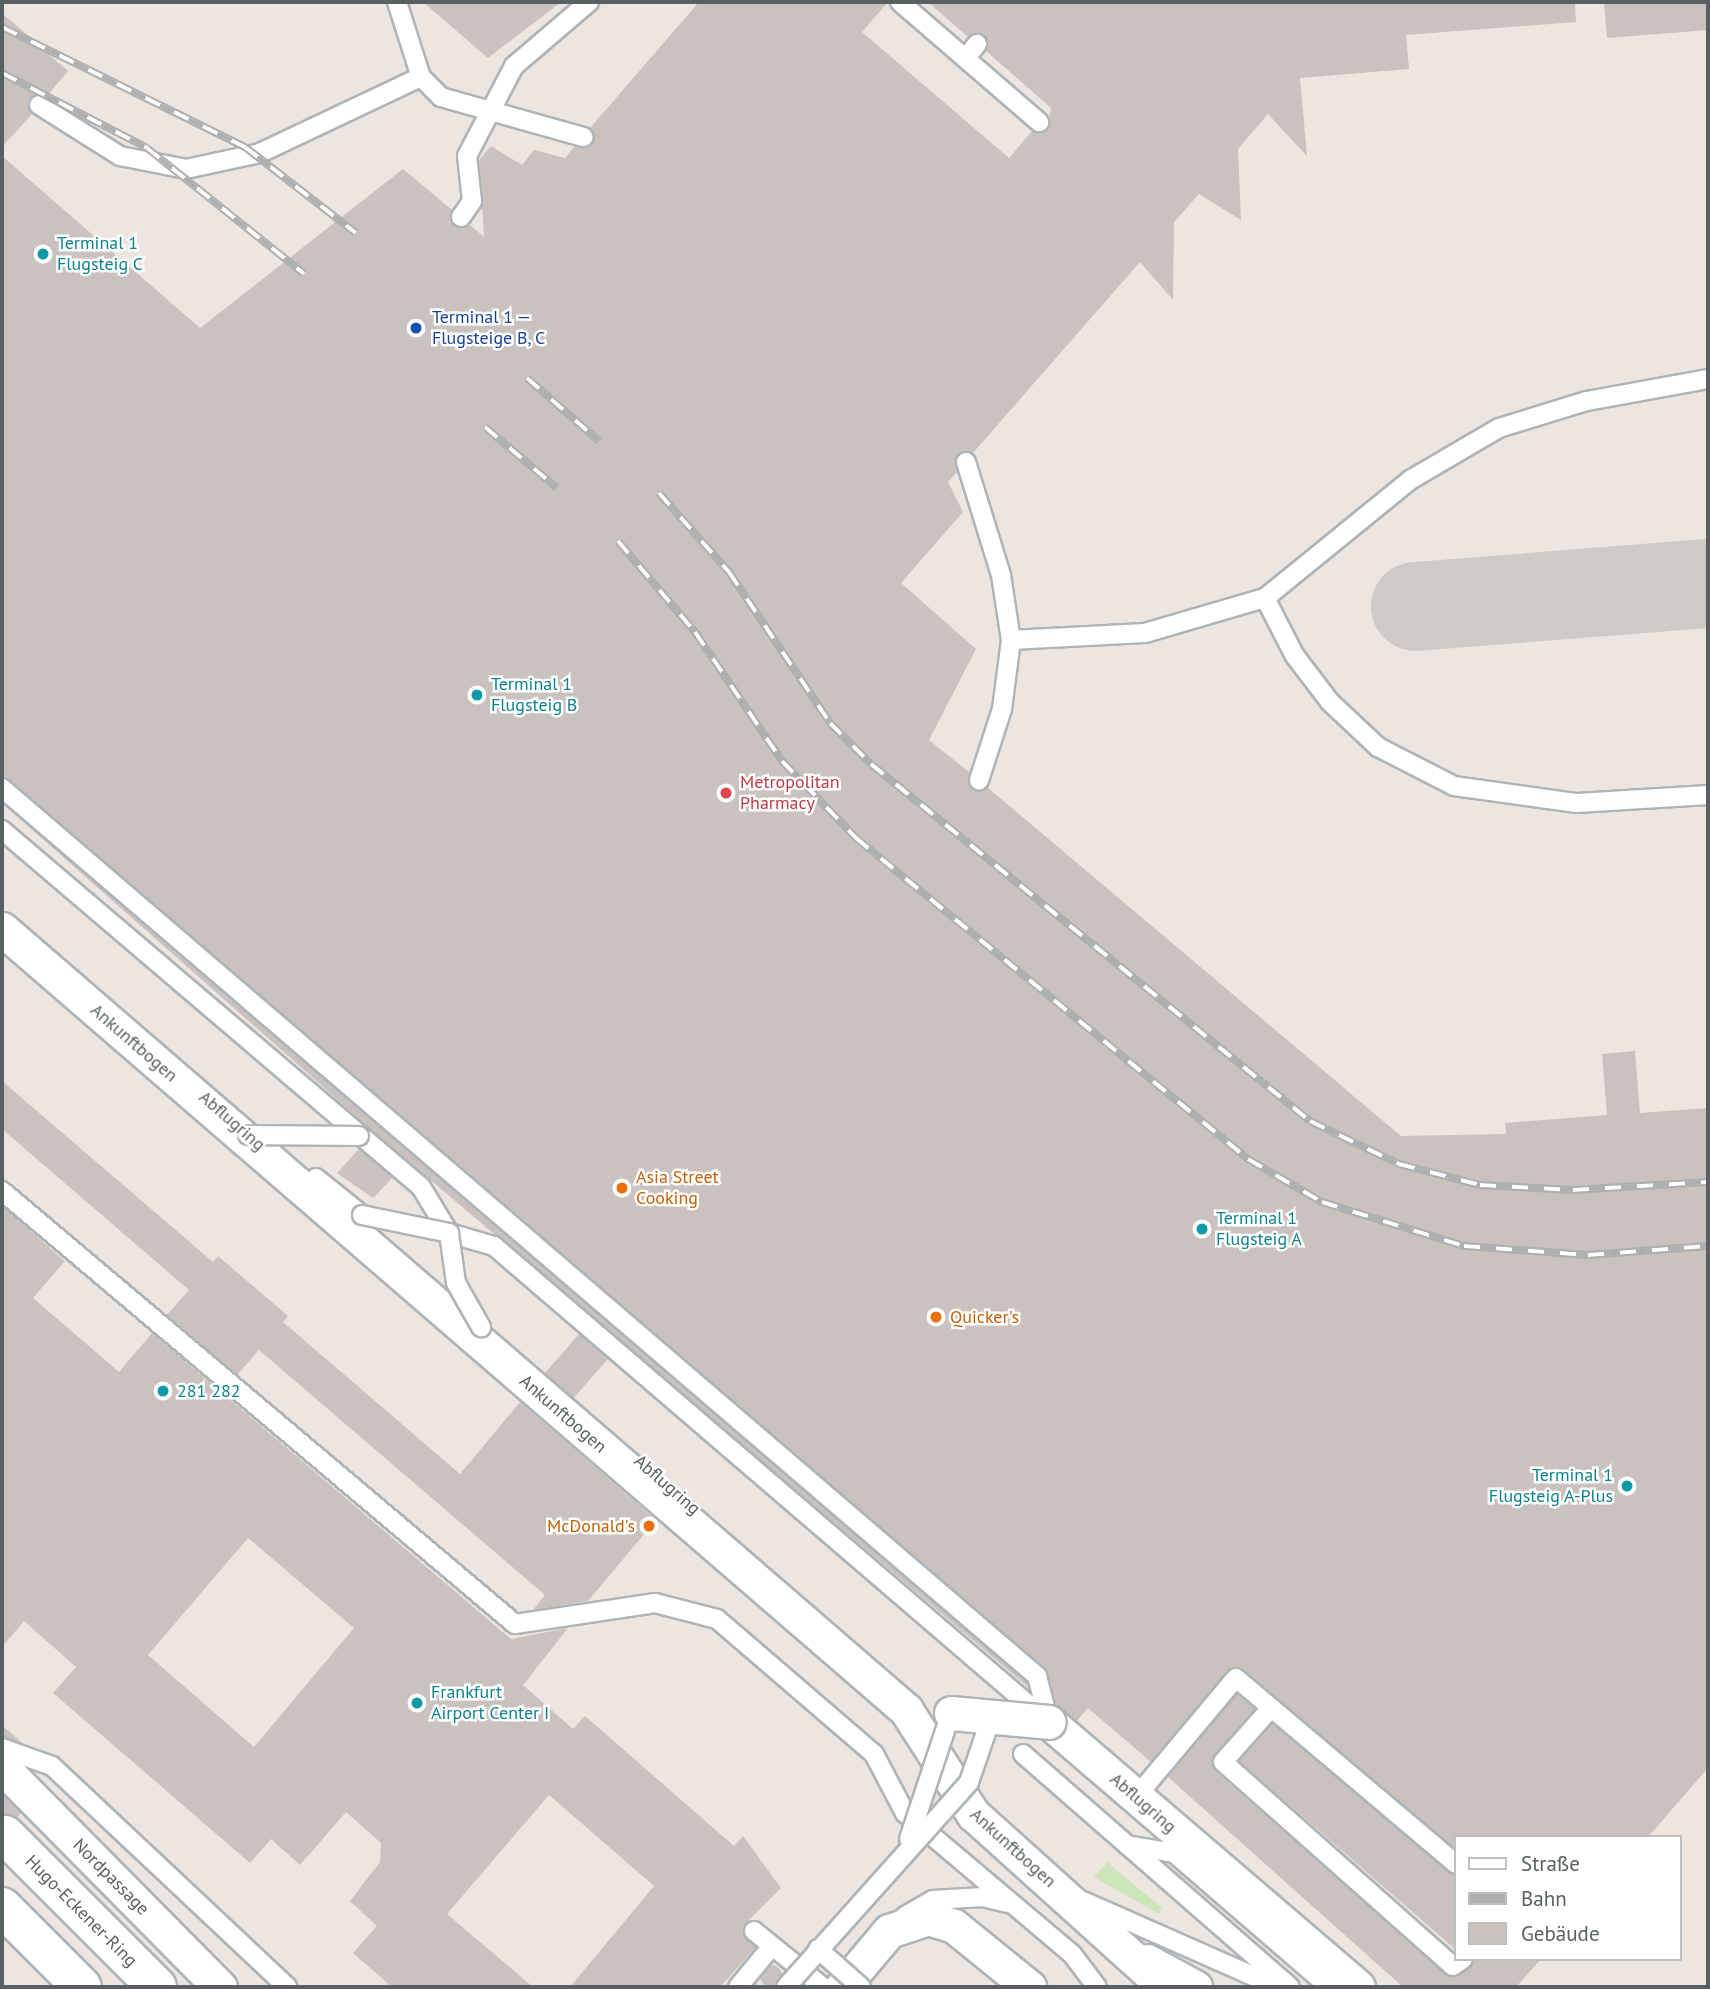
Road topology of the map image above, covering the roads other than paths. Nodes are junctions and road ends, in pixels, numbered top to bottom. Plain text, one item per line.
1 (397, 2) edge
2 (589, 2) edge
3 (900, 2) edge
4 (421, 77) junction
5 (39, 105) dead end
6 (490, 111) junction
7 (1039, 122) dead end
8 (583, 137) dead end
9 (461, 217) dead end
10 (1708, 379) edge
11 (966, 462) dead end
12 (1265, 598) junction
13 (1011, 640) junction
14 (979, 780) dead end
15 (2, 788) edge
16 (1708, 795) edge
17 (2, 830) edge
18 (2, 922) edge
19 (2, 929) edge
20 (248, 1135) junction
21 (359, 1136) junction
22 (280, 1161) junction
23 (2, 1191) edge
24 (449, 1233) junction
25 (481, 1326) junction
26 (1271, 1708) junction
27 (951, 1713) junction
28 (990, 1721) junction
29 (1049, 1722) junction
30 (2, 1748) edge
31 (1023, 1754) dead end
32 (2, 1767) edge
33 (1136, 1797) junction
34 (5, 1835) dead end
35 (1127, 1845) junction
36 (903, 1852) junction
37 (1454, 1862) edge
38 (1057, 1888) junction
39 (2, 1907) edge
40 (1017, 1908) junction
41 (754, 1931) dead end
42 (889, 1931) junction
43 (772, 1946) junction
44 (818, 1949) junction
45 (1126, 1952) junction
46 (1460, 1961) edge
47 (82, 1987) edge
48 (157, 1987) edge
49 (220, 1987) edge
50 (287, 1987) edge
51 (738, 1987) edge
52 (786, 1987) edge
53 (822, 1987) edge
54 (842, 1987) edge
55 (861, 1987) edge
56 (1029, 1987) edge
57 (1097, 1987) edge
58 (1135, 1987) edge
59 (1145, 1987) edge
60 (1166, 1987) edge
61 (1195, 1987) edge
62 (1278, 1987) edge
63 (1290, 1987) edge
64 (1329, 1987) edge
65 (1358, 1987) edge

1 - 4 lane
2 - 6 lane
3 - 7 lane
4 - 5 lane
4 - 6 lane
6 - 8 lane
6 - 9 lane
10 - 12 lane
11 - 13 lane
12 - 13 lane
12 - 16 lane
13 - 14 lane
15 - 29 lane
17 - 21 lane
18 - 20 street, Abflugring
19 - 38 street, Ankunftbogen
20 - 21 lane, bridge
20 - 22 street, Abflugring
21 - 24 lane
22 - 24 lane, bridge
22 - 25 street, Abflugring
23 - 40 lane
24 - 25 lane, bridge
24 - 29 lane
25 - 27 street, Abflugring
26 - 33 lane
26 - 37 lane
26 - 46 lane
27 - 28 street, Abflugring, bridge
27 - 36 lane, bridge
28 - 29 street, Abflugring, bridge
28 - 36 lane, bridge
29 - 33 street, Abflugring
30 - 50 lane
31 - 35 lane
32 - 49 street, Nordpassage
33 - 65 street, Abflugring
34 - 48 street, Hugo-Eckener-Ring
35 - 63 lane
35 - 64 lane
36 - 44 lane, bridge
38 - 45 street, Ankunftbogen
38 - 62 lane
39 - 47 street
40 - 42 lane
40 - 57 lane
41 - 43 lane
42 - 54 street
42 - 56 street
43 - 51 lane
43 - 53 lane
44 - 52 lane, bridge
44 - 55 lane, bridge
45 - 58 street
45 - 59 street, Ankunftbogen
45 - 60 street, Ankunftbogen
45 - 61 street, Ankunftbogen

